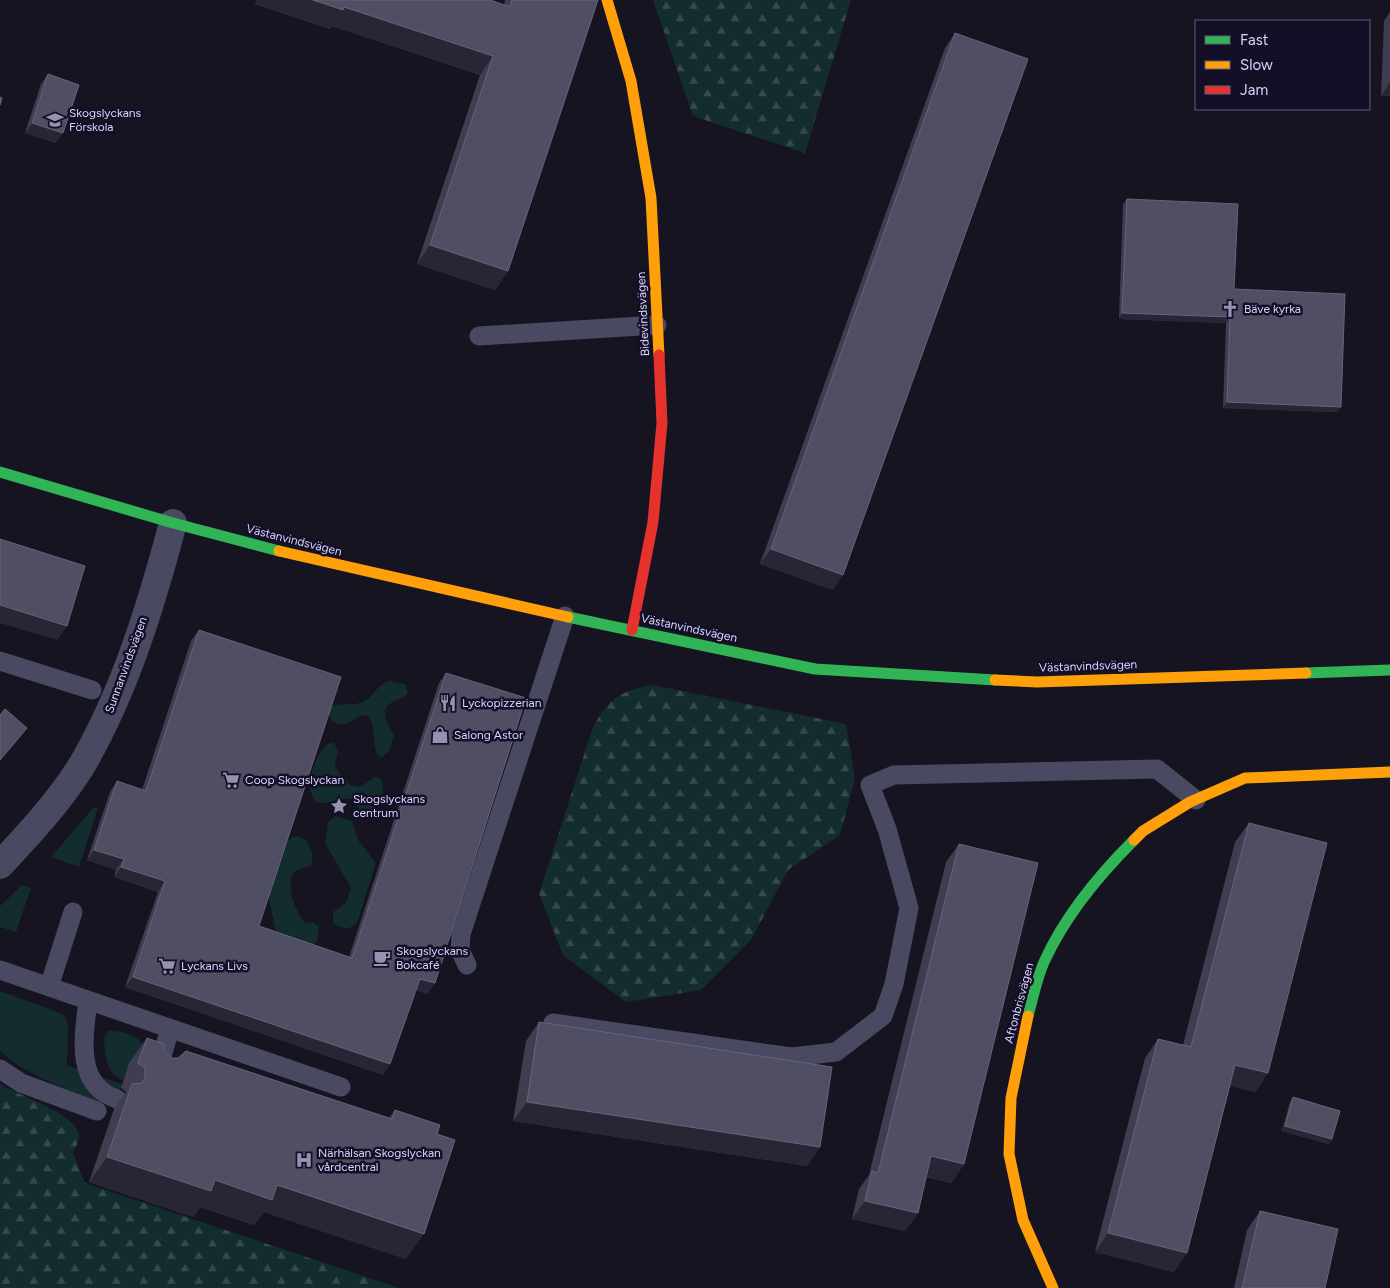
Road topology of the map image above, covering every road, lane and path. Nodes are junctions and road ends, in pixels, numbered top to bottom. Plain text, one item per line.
1 (607, 0) edge
2 (657, 324) junction
3 (479, 336) dead end
4 (0, 472) edge
5 (173, 523) junction
6 (565, 616) junction
7 (632, 630) junction
8 (0, 660) edge
9 (1390, 670) edge
10 (92, 690) dead end
11 (1390, 772) edge
12 (1196, 800) junction
13 (0, 865) edge
14 (73, 912) dead end
15 (467, 965) dead end
16 (0, 970) edge
17 (49, 987) junction
18 (88, 1001) junction
19 (553, 1023) edge
20 (170, 1029) junction
21 (0, 1069) edge
22 (157, 1072) edge
23 (341, 1087) dead end
24 (117, 1099) dead end
25 (97, 1111) dead end
26 (1053, 1288) edge

1 - 2 street, Bidevindsvägen
2 - 3 lane
2 - 7 street, Bidevindsvägen
4 - 5 street, Västanvindsvägen
5 - 6 street, Västanvindsvägen
5 - 13 street, Sunnanvindsvägen
6 - 7 street, Västanvindsvägen
6 - 15 lane
7 - 9 street, Västanvindsvägen
8 - 10 lane
11 - 12 street, Aftonbrisvägen
12 - 19 lane
12 - 26 street, Aftonbrisvägen
14 - 17 lane
16 - 17 lane
17 - 18 lane
18 - 20 lane
18 - 24 lane
20 - 22 lane
20 - 23 lane
21 - 25 lane

